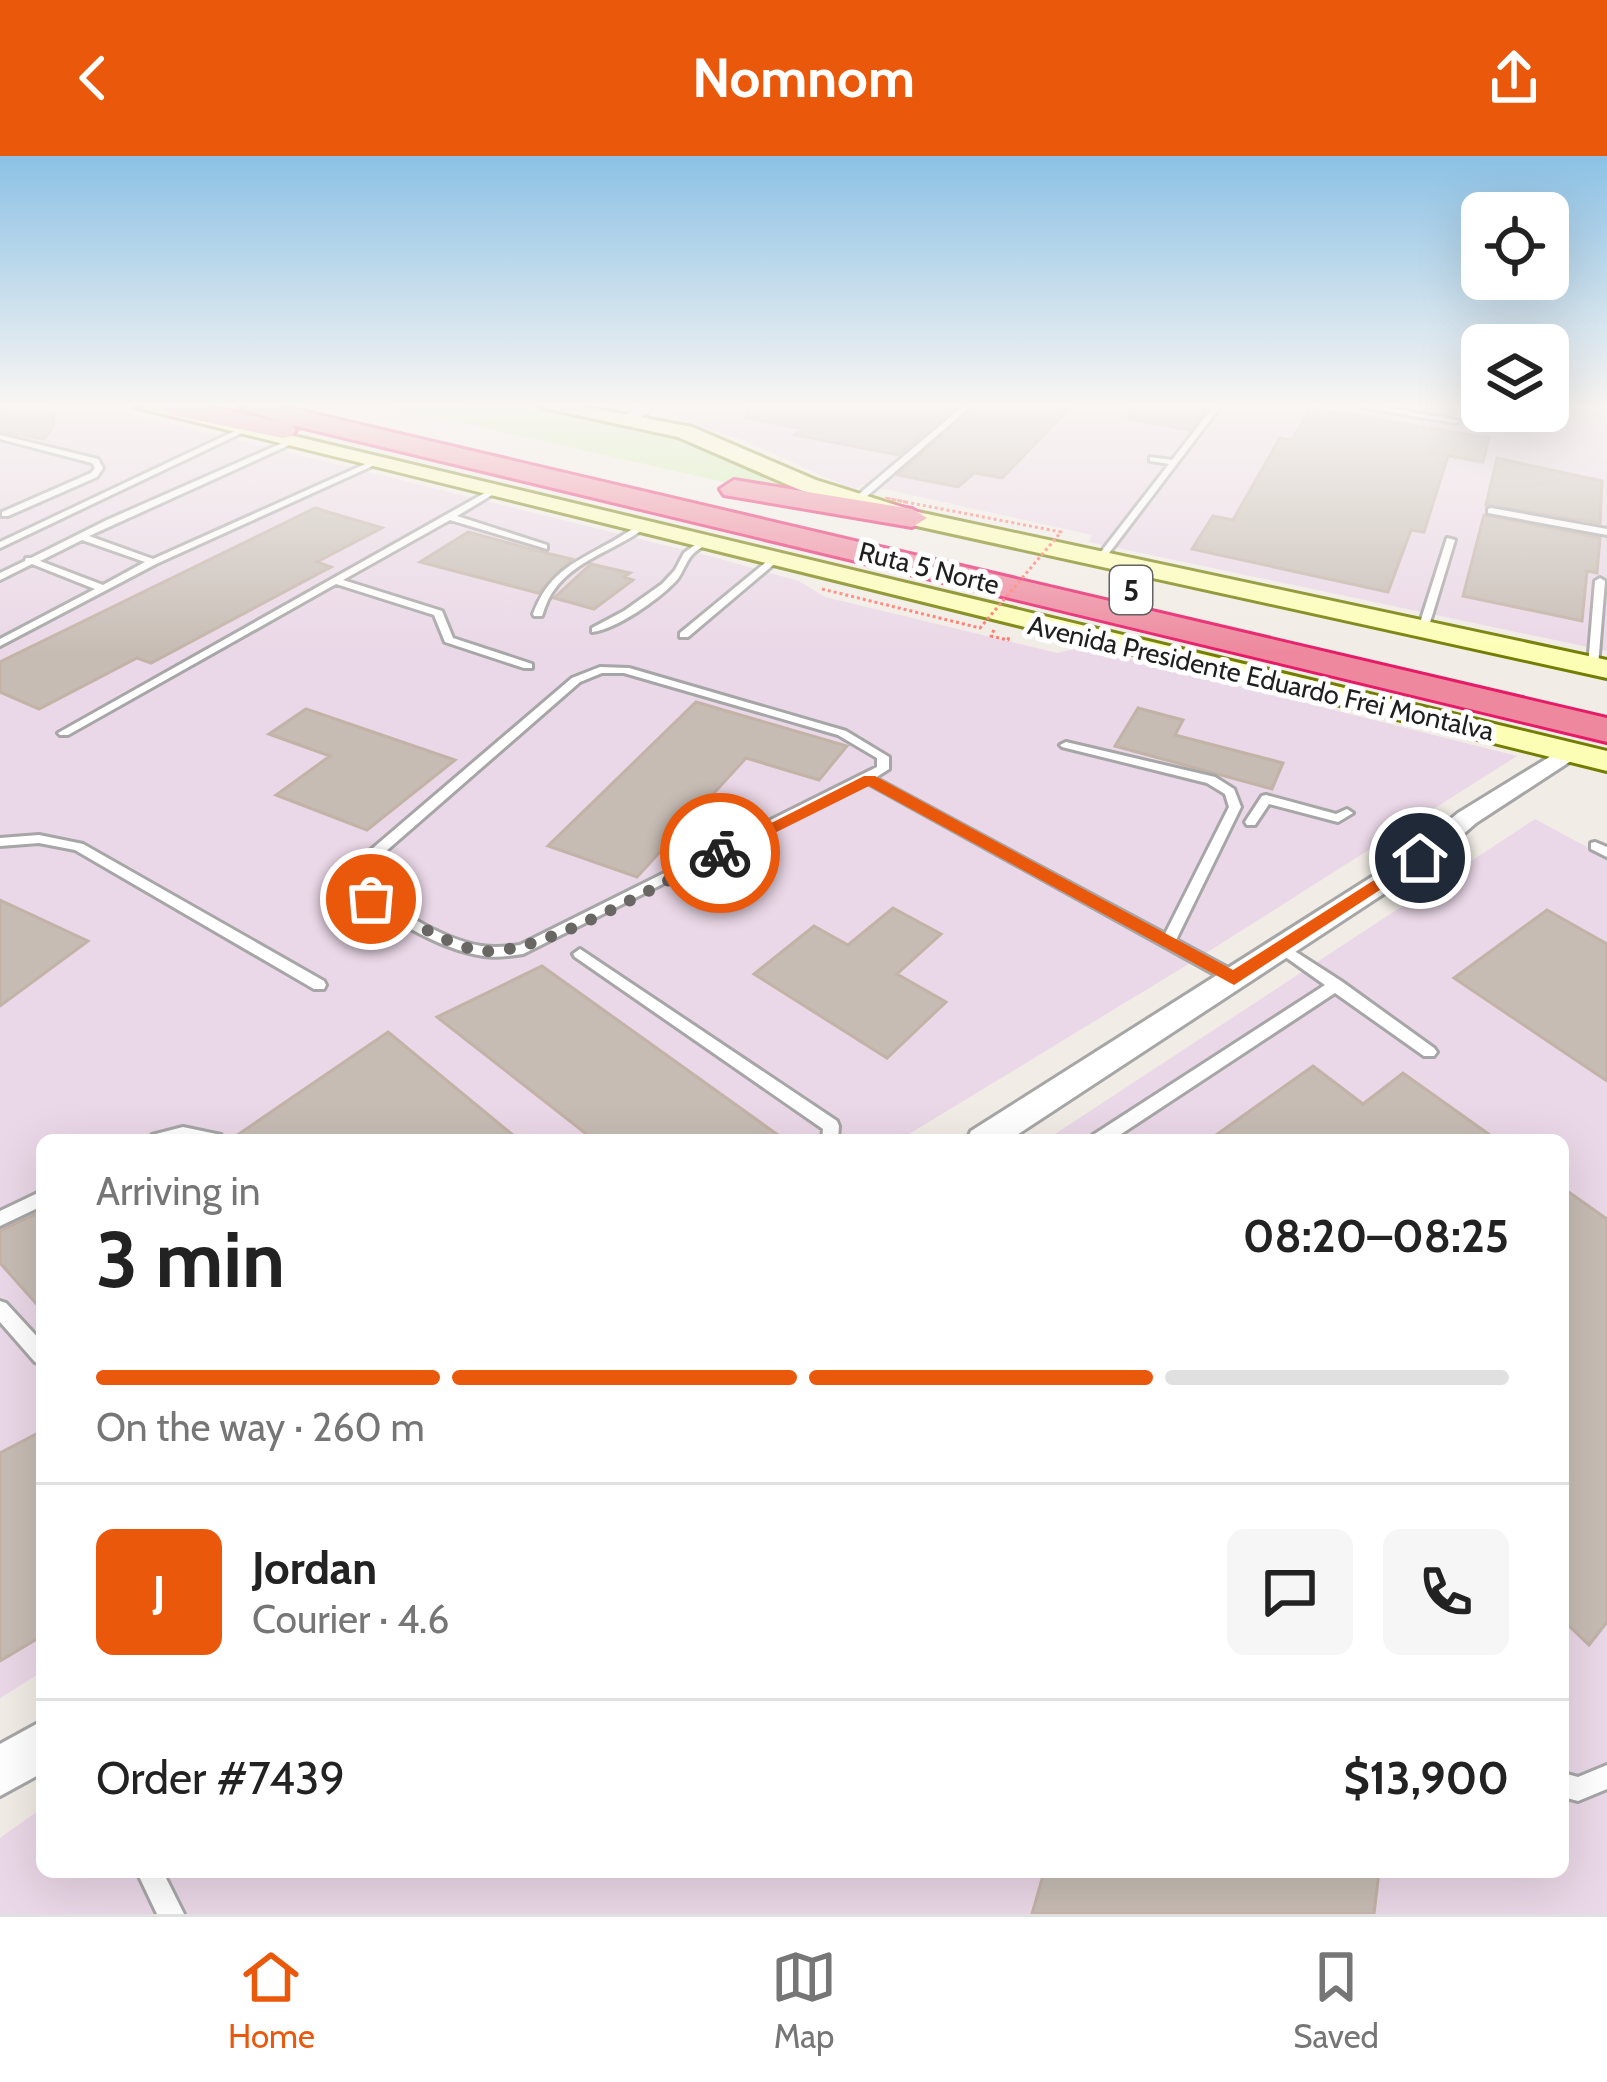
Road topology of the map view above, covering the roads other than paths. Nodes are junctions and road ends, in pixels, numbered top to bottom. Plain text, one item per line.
1 (61, 489) edge
2 (114, 489) edge
3 (186, 489) edge
4 (317, 489) edge
5 (481, 489) edge
6 (601, 489) edge
7 (687, 489) edge
8 (720, 489) edge
9 (822, 489) edge
10 (870, 489) edge
11 (1155, 489) edge
12 (493, 492) junction
13 (856, 501) junction
14 (909, 510) junction
15 (1491, 511) dead end
16 (3, 514) edge
17 (451, 517) junction
18 (411, 523) dead end
19 (44, 526) junction
20 (434, 526) junction
21 (639, 527) junction
22 (1607, 532) edge
23 (80, 536) junction
24 (1450, 540) dead end
25 (703, 543) junction
26 (0, 545) edge
27 (544, 548) dead end
28 (866, 551) junction
29 (1100, 559) junction
30 (29, 560) junction
31 (774, 560) junction
32 (153, 562) junction
33 (0, 577) edge
34 (336, 581) junction
35 (1600, 581) dead end
36 (102, 588) junction
37 (538, 614) dead end
38 (1423, 629) junction
39 (596, 630) dead end
40 (684, 634) dead end
41 (3, 639) edge
42 (528, 666) dead end
43 (1600, 668) edge
44 (1310, 691) junction
45 (1607, 698) edge
46 (1607, 730) edge
47 (64, 733) dead end
48 (1066, 746) dead end
49 (1569, 752) junction
50 (1607, 761) edge
51 (869, 779) junction
52 (1347, 813) dead end
53 (1251, 822) dead end
54 (0, 842) edge
55 (1169, 941) junction
56 (1282, 947) junction
57 (580, 954) dead end
58 (1234, 978) junction
59 (319, 985) dead end
60 (1336, 985) junction
61 (1429, 1052) dead end
62 (830, 1134) edge
63 (991, 1134) edge
64 (1108, 1134) edge
65 (36, 1201) edge
66 (0, 1219) edge
67 (0, 1310) edge
68 (36, 1350) edge
69 (36, 1749) edge
70 (0, 1772) edge
71 (1607, 1777) edge
72 (1569, 1787) edge
73 (153, 1878) edge
74 (171, 1914) edge

1 - 16 lane
2 - 19 lane
3 - 23 lane
4 - 32 lane
5 - 12 main road, Avenida Presidente Eduardo Frei Montalva
6 - 28 highway, Ruta 5 Norte / 5
7 - 45 highway, Ruta 5 Norte / 5
8 - 14 highway
9 - 13 main road
10 - 13 lane
11 - 29 lane
12 - 17 lane
12 - 21 main road, Avenida Presidente Eduardo Frei Montalva
13 - 14 main road
14 - 29 main road
15 - 22 lane
16 - 19 lane
17 - 20 lane
17 - 27 lane
18 - 20 lane
19 - 26 lane
20 - 34 lane
21 - 25 main road, Avenida Presidente Eduardo Frei Montalva
21 - 37 lane
23 - 30 lane
23 - 32 lane
24 - 38 lane
25 - 31 main road, Avenida Presidente Eduardo Frei Montalva
25 - 39 lane
28 - 44 highway
28 - 46 highway, Ruta 5 Norte / 5
29 - 38 main road
30 - 33 lane
30 - 36 lane
31 - 40 lane
31 - 44 main road, Avenida Presidente Eduardo Frei Montalva
32 - 36 lane
34 - 42 lane
34 - 47 lane
35 - 43 lane
36 - 41 lane
38 - 43 main road
44 - 49 main road, Avenida Presidente Eduardo Frei Montalva
48 - 55 lane
49 - 50 main road, Avenida Presidente Eduardo Frei Montalva
49 - 56 street
51 - 51 lane
51 - 55 lane
52 - 53 lane
54 - 59 lane
55 - 58 lane
56 - 58 street
56 - 60 lane
57 - 62 lane
58 - 63 street
60 - 61 lane
60 - 64 lane
65 - 66 lane
67 - 68 lane
69 - 70 street
71 - 72 lane
73 - 74 lane

